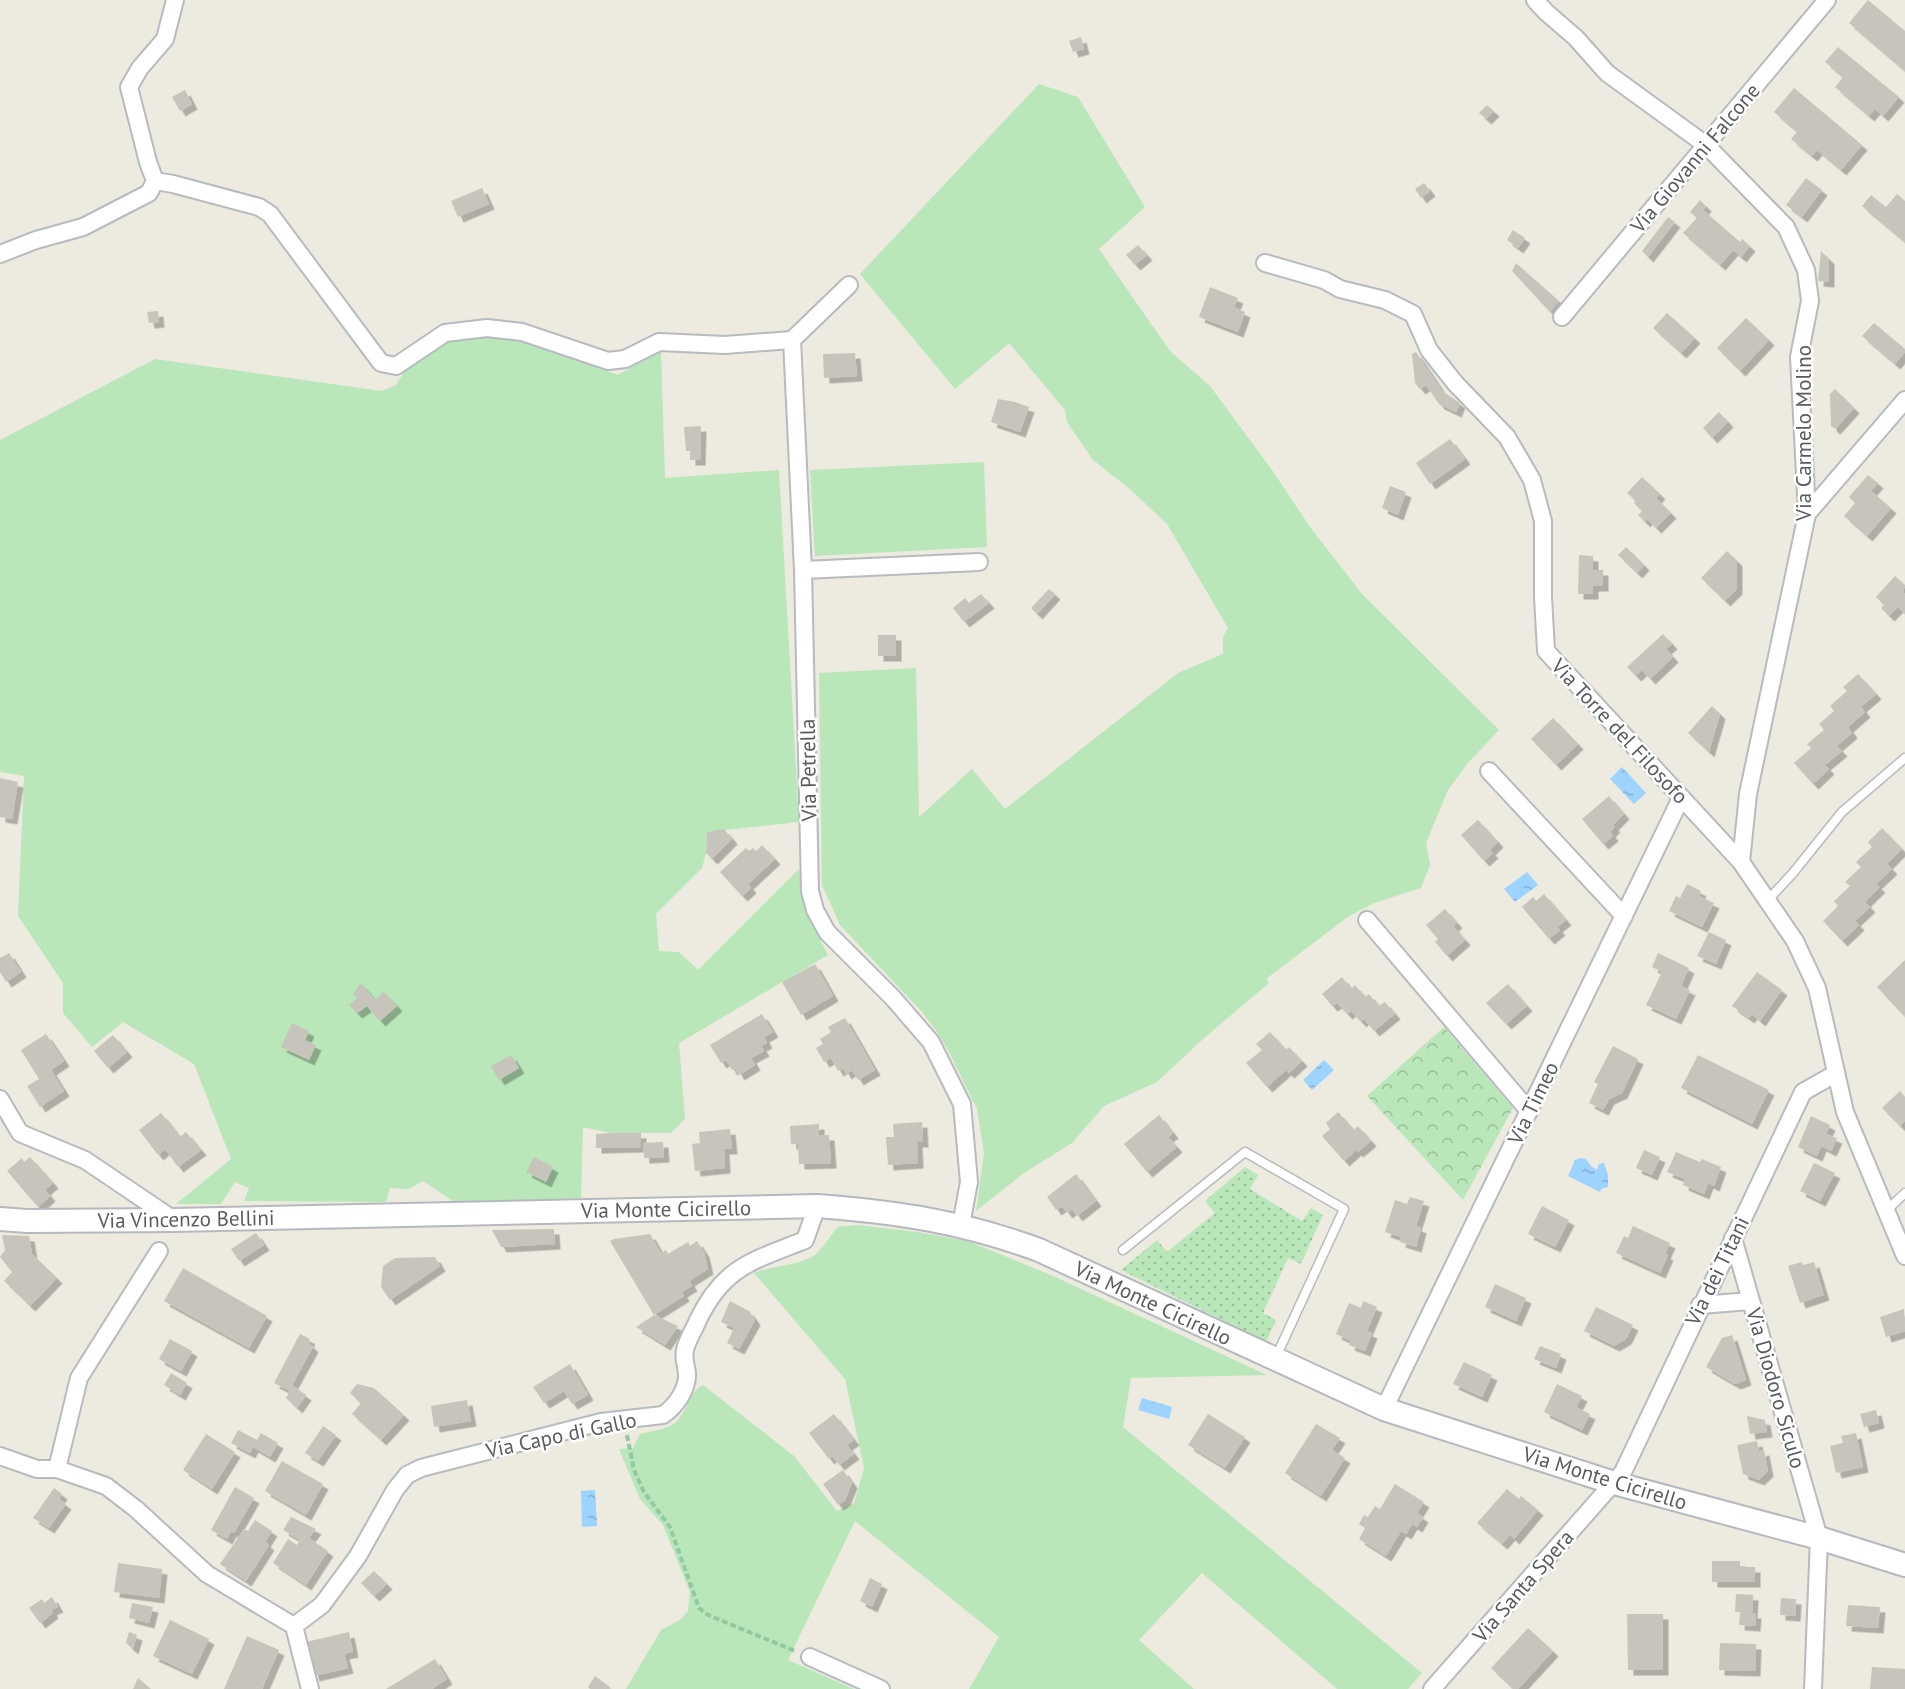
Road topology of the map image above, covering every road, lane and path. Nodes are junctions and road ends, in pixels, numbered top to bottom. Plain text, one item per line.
1 (175, 0) edge
2 (1535, 0) edge
3 (1827, 0) edge
4 (1706, 145) junction
5 (155, 181) junction
6 (0, 254) edge
7 (1265, 263) dead end
8 (849, 285) dead end
9 (1562, 317) dead end
10 (792, 340) junction
11 (1905, 400) edge
12 (1807, 514) junction
13 (979, 562) dead end
14 (803, 570) junction
15 (1905, 758) edge
16 (1489, 771) dead end
17 (1681, 798) junction
18 (1741, 862) junction
19 (1767, 901) junction
20 (1624, 916) junction
21 (1367, 920) dead end
22 (1835, 1074) junction
23 (0, 1099) edge
24 (1529, 1111) junction
25 (1905, 1193) edge
26 (817, 1206) junction
27 (1886, 1211) junction
28 (372, 1215) joint
29 (0, 1219) edge
30 (174, 1220) junction
31 (961, 1225) junction
32 (1733, 1238) junction
33 (1123, 1250) dead end
34 (159, 1251) dead end
35 (1905, 1256) edge
36 (1751, 1301) junction
37 (1700, 1305) junction
38 (1275, 1360) junction
39 (1384, 1409) junction
40 (626, 1419) junction
41 (0, 1456) edge
42 (57, 1469) junction
43 (1614, 1483) junction
44 (1819, 1538) junction
45 (1905, 1565) edge
46 (294, 1626) junction
47 (810, 1657) joint
48 (310, 1689) edge
49 (881, 1689) edge
50 (1432, 1689) edge
51 (1813, 1689) edge

1 - 5 street
2 - 4 street, Via Carmelo Molino
3 - 4 street, Via Giovanni Falcone
4 - 9 street, Via Giovanni Falcone
4 - 12 street, Via Carmelo Molino
5 - 6 street
5 - 10 street
7 - 17 street, Via Torre del Filosofo
8 - 10 street
10 - 14 street, Via Petrella
11 - 12 street
12 - 18 street, Via Carmelo Molino
13 - 14 street
14 - 31 street, Via Petrella
15 - 19 lane
16 - 20 street
17 - 18 street, Via Torre del Filosofo
17 - 20 street, Via Timeo
18 - 19 street, Via Torre del Filosofo
19 - 22 street, Via Torre del Filosofo
20 - 24 street, Via Timeo
21 - 24 street
22 - 27 street, Via Torre del Filosofo
22 - 32 street, Via dei Titani
23 - 30 street
24 - 39 street, Via Timeo
25 - 27 lane
26 - 28 street, Via Monte Cicirello
26 - 31 street, Via Monte Cicirello
26 - 40 street, Via Capo di Gallo
27 - 35 street, Via Torre del Filosofo
28 - 30 street, Via Vincenzo Bellini
29 - 30 street, Via Vincenzo Bellini
31 - 38 street, Via Monte Cicirello
32 - 36 street, Via Diodoro Siculo
32 - 37 street, Via dei Titani
33 - 38 lane
34 - 42 street
36 - 37 street
36 - 44 street, Via Diodoro Siculo
37 - 43 street, Via dei Titani
38 - 39 street, Via Monte Cicirello
39 - 43 street, Via Monte Cicirello
40 - 46 street, Via Capo di Gallo
40 - 47 path
41 - 42 street
42 - 46 street
43 - 44 street, Via Monte Cicirello
43 - 50 street, Via Santa Spera
44 - 45 street, Via Monte Cicirello
44 - 51 street, Via Diodoro Siculo
46 - 48 street
47 - 49 street

